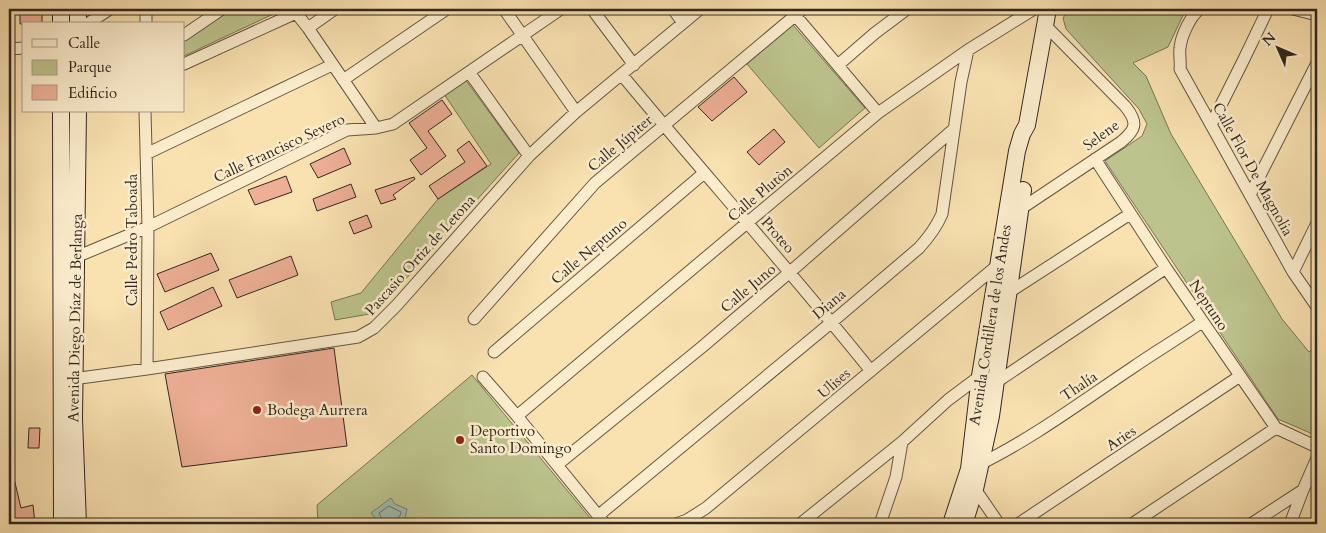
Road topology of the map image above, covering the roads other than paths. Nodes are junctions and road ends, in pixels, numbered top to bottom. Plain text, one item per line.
1 (61, 9) edge
2 (78, 9) edge
3 (110, 9) edge
4 (146, 9) edge
5 (222, 9) edge
6 (335, 9) edge
7 (447, 9) edge
8 (504, 9) edge
9 (561, 9) edge
10 (592, 9) edge
11 (673, 9) edge
12 (700, 9) edge
13 (907, 9) edge
14 (1200, 9) edge
15 (1268, 9) edge
16 (1293, 9) edge
17 (295, 11) edge
18 (796, 11) edge
19 (1046, 14) edge
20 (1317, 15) edge
21 (61, 22) edge
22 (78, 22) edge
23 (90, 22) edge
24 (146, 22) edge
25 (683, 23) junction
26 (308, 28) junction
27 (185, 34) edge
28 (522, 35) junction
29 (22, 48) edge
30 (9, 49) edge
31 (968, 50) junction
32 (1317, 63) edge
33 (185, 64) edge
34 (332, 65) junction
35 (634, 65) junction
36 (838, 65) junction
37 (469, 72) junction
38 (622, 75) junction
39 (343, 80) junction
40 (61, 112) edge
41 (78, 112) edge
42 (145, 112) edge
43 (576, 112) junction
44 (878, 113) junction
45 (664, 125) junction
46 (1211, 125) junction
47 (1027, 126) junction
48 (376, 128) junction
49 (954, 130) junction
50 (146, 154) junction
51 (529, 156) junction
52 (1095, 159) junction
53 (704, 173) junction
54 (1250, 195) junction
55 (1019, 210) junction
56 (1130, 214) junction
57 (748, 223) junction
58 (1317, 223) edge
59 (148, 227) junction
60 (76, 257) junction
61 (998, 265) junction
62 (1166, 268) junction
63 (790, 272) junction
64 (1293, 272) junction
65 (1008, 293) junction
66 (1317, 307) edge
67 (474, 319) dead end
68 (832, 322) junction
69 (1202, 322) junction
70 (494, 352) dead end
71 (146, 369) junction
72 (871, 371) junction
73 (1240, 376) junction
74 (483, 377) dead end
75 (68, 378) junction
76 (987, 380) junction
77 (517, 416) junction
78 (1276, 428) junction
79 (902, 442) junction
80 (1317, 448) edge
81 (1317, 458) edge
82 (557, 465) junction
83 (973, 475) junction
84 (1303, 490) junction
85 (602, 520) edge
86 (688, 522) edge
87 (62, 524) edge
88 (78, 524) edge
89 (676, 524) edge
90 (800, 524) edge
91 (880, 524) edge
92 (951, 524) edge
93 (964, 524) edge
94 (999, 524) edge
95 (1018, 524) edge
96 (1132, 524) edge
97 (1251, 524) edge
98 (1290, 524) edge

1 - 21 main road
2 - 22 main road
3 - 23 street
4 - 24 street
5 - 27 street
6 - 26 street
7 - 39 street
8 - 28 street
9 - 28 street, Calle Francisco Severo
10 - 35 street
11 - 25 street
12 - 25 street, Pascasio Ortiz de Letona
13 - 36 street
14 - 46 street, Calle Flor De Magnolia
15 - 46 street
16 - 20 street
17 - 26 street
17 - 33 street
18 - 36 street
18 - 45 street, Calle Júpiter
19 - 31 street, Calle Plutòn
19 - 47 main road, Avenida Cordillera de los Andes
19 - 52 street, Selene
25 - 35 street, Pascasio Ortiz de Letona
26 - 34 street
28 - 37 street, Calle Francisco Severo
28 - 43 street
29 - 30 street
31 - 44 street, Calle Plutòn
31 - 49 street, Diana
32 - 54 street
34 - 39 street
34 - 50 street
35 - 38 street, Pascasio Ortiz de Letona
36 - 44 street
37 - 48 street, Calle Francisco Severo
37 - 51 street
38 - 43 street, Pascasio Ortiz de Letona
38 - 45 street, Proteo
39 - 48 street
40 - 75 main road, Avenida Diego Díaz de Berlanga
41 - 60 main road, Avenida Diego Díaz de Berlanga
42 - 50 street, Calle Pedro Taboada
43 - 51 street, Pascasio Ortiz de Letona
44 - 57 street, Calle Plutòn
45 - 53 street, Proteo
45 - 67 street, Calle Júpiter
46 - 54 street, Calle Flor De Magnolia
47 - 55 main road, Avenida Cordillera de los Andes
47 - 61 main road, Avenida Cordillera de los Andes
48 - 59 street, Calle Francisco Severo
49 - 63 street, Calle Juno
49 - 68 street, Diana
50 - 59 street, Calle Pedro Taboada
51 - 71 street, Pascasio Ortiz de Letona
52 - 55 street, Selene
52 - 56 street, Neptuno
53 - 57 street, Proteo
53 - 70 street, Calle Neptuno
54 - 64 street, Calle Flor De Magnolia
55 - 65 main road, Avenida Cordillera de los Andes
56 - 62 street, Neptuno
56 - 65 street
57 - 63 street, Proteo
57 - 77 street, Calle Plutòn
58 - 64 street
59 - 60 street, Calle Francisco Severo
59 - 71 street, Calle Pedro Taboada
60 - 75 main road, Avenida Diego Díaz de Berlanga
61 - 72 street, Ulises
61 - 76 main road, Avenida Cordillera de los Andes
62 - 69 street, Neptuno
62 - 76 street
63 - 68 street, Proteo
63 - 82 street, Calle Juno
64 - 66 street, Calle Flor De Magnolia
65 - 76 main road, Avenida Cordillera de los Andes
68 - 72 street, Proteo
68 - 85 street, Diana
69 - 73 street, Neptuno
69 - 83 street, Thalía
71 - 75 street, Pascasio Ortiz de Letona
72 - 86 street, Ulises
73 - 78 street, Neptuno
73 - 95 street, Aries
74 - 77 street
75 - 87 main road, Avenida Diego Díaz de Berlanga
75 - 88 main road, Avenida Diego Díaz de Berlanga
76 - 79 street
76 - 83 main road, Avenida Cordillera de los Andes
77 - 82 street
78 - 80 street, Neptuno
78 - 96 street
79 - 90 street
79 - 91 street
81 - 84 street
82 - 85 street
83 - 92 main road, Avenida Cordillera de los Andes
83 - 93 main road, Avenida Cordillera de los Andes
83 - 94 street
84 - 97 street
84 - 98 street
86 - 89 street, Ulises

